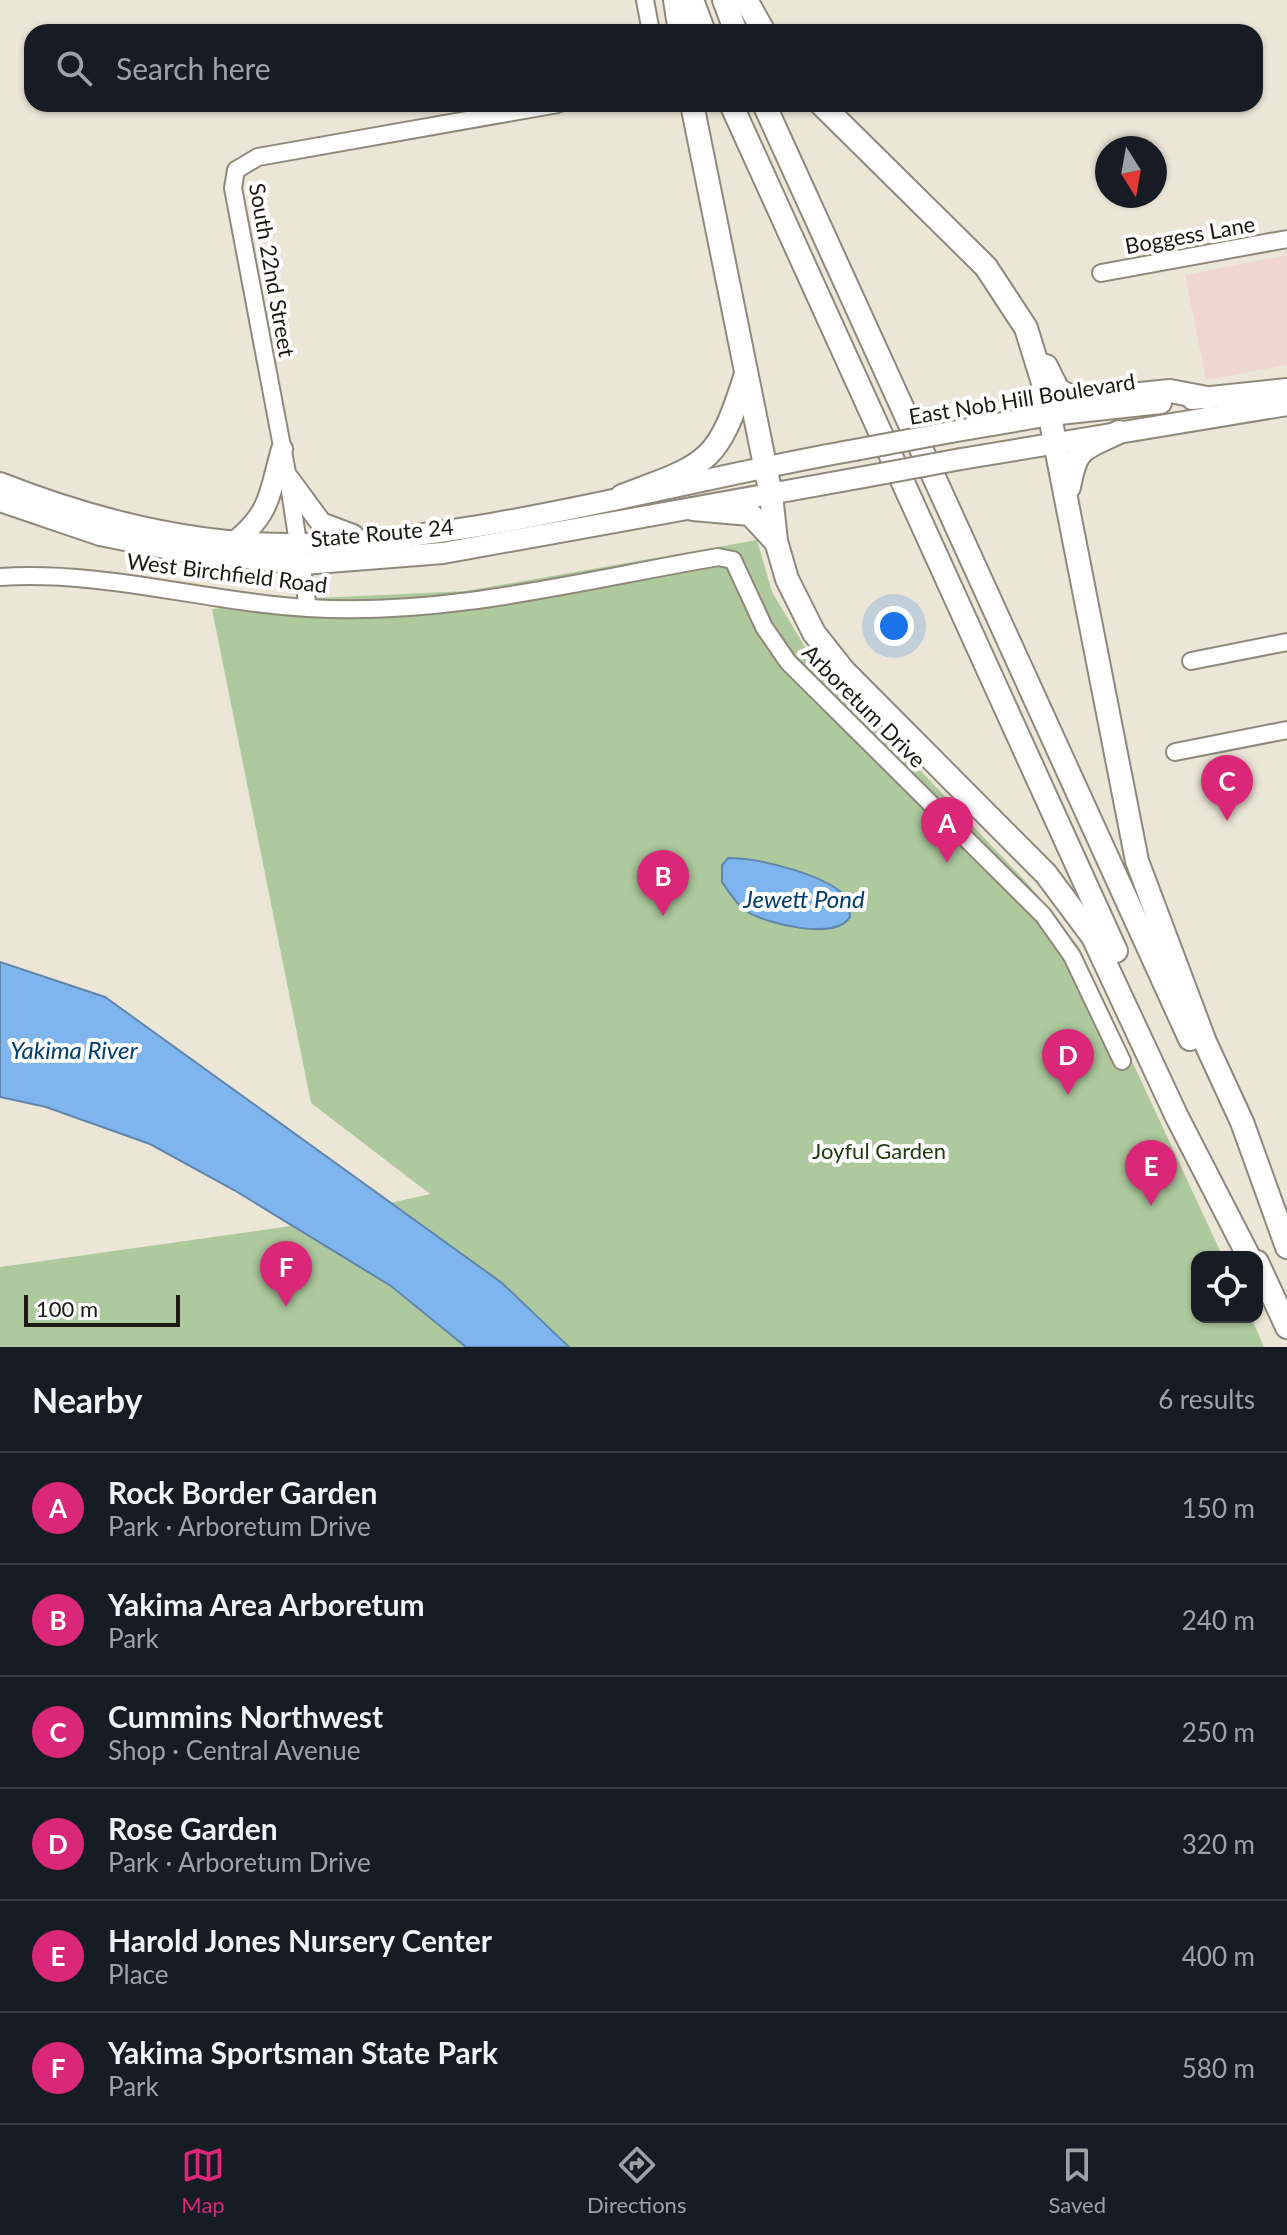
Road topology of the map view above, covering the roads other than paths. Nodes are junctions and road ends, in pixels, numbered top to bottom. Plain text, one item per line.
1 (645, 0) edge
2 (675, 0) edge
3 (692, 0) edge
4 (724, 0) edge
5 (746, 0) edge
6 (650, 24) edge
7 (679, 24) edge
8 (701, 24) edge
9 (733, 24) edge
10 (760, 24) edge
11 (513, 112) edge
12 (694, 112) edge
13 (735, 112) edge
14 (768, 112) edge
15 (829, 112) edge
16 (1287, 239) edge
17 (1101, 273) dead end
18 (1026, 328) junction
19 (746, 372) junction
20 (1287, 389) edge
21 (1207, 398) junction
22 (1287, 405) edge
23 (1050, 415) junction
24 (1119, 432) junction
25 (1055, 442) junction
26 (282, 449) junction
27 (765, 466) junction
28 (288, 478) junction
29 (0, 483) edge
30 (771, 495) junction
31 (622, 496) junction
32 (1066, 499) junction
33 (0, 501) edge
34 (693, 509) junction
35 (237, 540) junction
36 (364, 540) junction
37 (776, 541) junction
38 (301, 554) junction
39 (733, 560) joint
40 (0, 577) edge
41 (308, 608) junction
42 (1287, 642) edge
43 (1191, 661) dead end
44 (1287, 730) edge
45 (1175, 752) dead end
46 (1122, 1061) dead end
47 (1287, 1250) edge
48 (1246, 1251) edge
49 (1252, 1251) edge
50 (1263, 1275) edge
51 (1263, 1283) edge
52 (1282, 1317) edge

1 - 6 street
2 - 7 highway
3 - 8 highway
4 - 9 highway
5 - 10 highway
11 - 26 street, South 22nd Street
12 - 19 highway
13 - 49 highway
14 - 47 highway
15 - 18 highway
16 - 17 street, Boggess Lane
18 - 21 highway
18 - 23 highway
19 - 27 highway
19 - 31 highway
20 - 21 main road, East Nob Hill Boulevard
21 - 23 main road, East Nob Hill Boulevard
22 - 24 main road
23 - 25 highway
23 - 27 main road, East Nob Hill Boulevard, bridge
24 - 25 main road
24 - 32 highway
25 - 30 main road, State Route 24, bridge
25 - 32 highway
26 - 28 street, South 22nd Street
26 - 35 main road
27 - 30 highway
27 - 31 main road, State Route 24
28 - 36 main road
28 - 38 street, South 22nd Street
29 - 35 main road, State Route 24
30 - 34 main road, State Route 24
30 - 37 highway
31 - 36 main road, State Route 24
32 - 47 highway
33 - 38 main road, State Route 24
34 - 37 highway
34 - 38 main road, State Route 24
35 - 38 main road, State Route 24
36 - 38 main road, State Route 24
37 - 48 highway
38 - 41 street, South 22nd Street
39 - 41 street, West Birchfield Road
39 - 46 street, Arboretum Drive
40 - 41 street, West Birchfield Road
42 - 43 street
44 - 45 street
50 - 52 highway
51 - 52 highway

